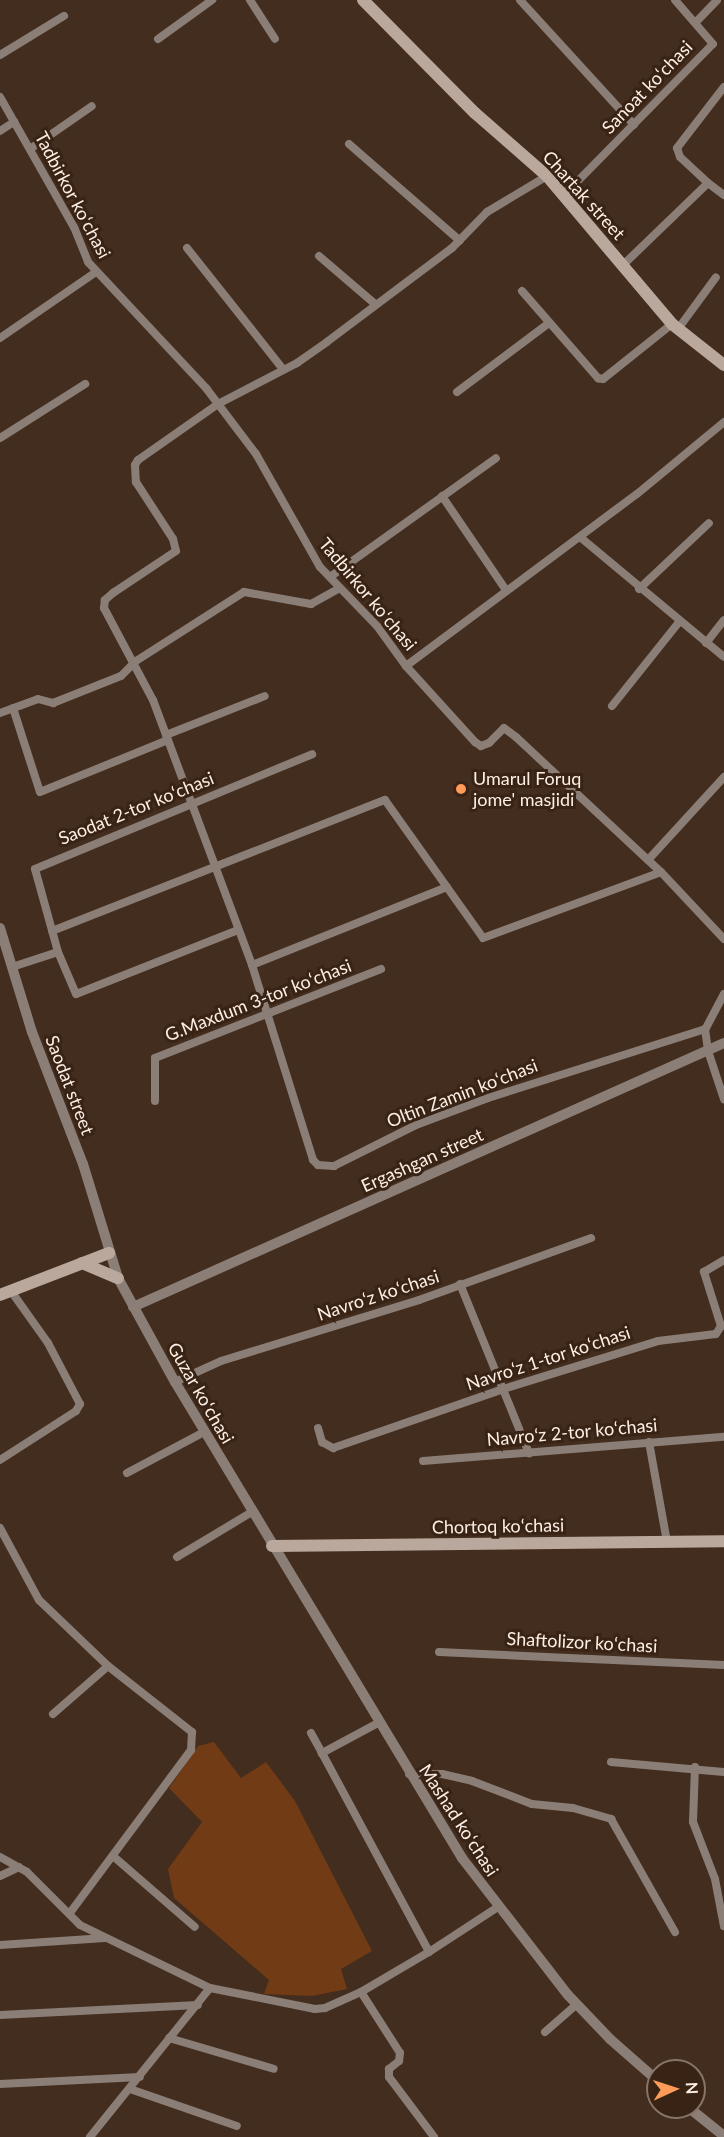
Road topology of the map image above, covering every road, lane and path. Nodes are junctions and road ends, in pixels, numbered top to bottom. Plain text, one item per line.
1 (212, 0) edge
2 (250, 0) edge
3 (363, 0) edge
4 (520, 0) edge
5 (675, 0) edge
6 (717, 0) edge
7 (64, 16) dead end
8 (696, 22) junction
9 (158, 39) dead end
10 (275, 39) dead end
11 (0, 55) edge
12 (724, 87) edge
13 (0, 97) edge
14 (92, 106) dead end
15 (14, 122) junction
16 (634, 125) junction
17 (0, 131) edge
18 (349, 144) dead end
19 (30, 148) junction
20 (547, 176) junction
21 (708, 183) junction
22 (564, 195) junction
23 (724, 195) edge
24 (460, 241) junction
25 (187, 248) dead end
26 (319, 256) dead end
27 (623, 265) junction
28 (96, 272) junction
29 (716, 277) dead end
30 (522, 291) dead end
31 (375, 304) junction
32 (549, 323) junction
33 (675, 327) junction
34 (0, 338) edge
35 (724, 365) edge
36 (282, 368) junction
37 (85, 384) dead end
38 (458, 392) dead end
39 (218, 404) junction
40 (724, 422) edge
41 (0, 438) edge
42 (496, 458) dead end
43 (442, 496) junction
44 (709, 523) dead end
45 (580, 537) junction
46 (330, 577) junction
47 (340, 588) junction
48 (639, 589) junction
49 (506, 590) junction
50 (724, 620) edge
51 (680, 622) junction
52 (706, 643) junction
53 (724, 657) edge
54 (133, 665) junction
55 (406, 666) junction
56 (266, 696) dead end
57 (612, 706) dead end
58 (13, 708) junction
59 (0, 713) edge
60 (167, 738) junction
61 (312, 754) dead end
62 (724, 777) edge
63 (191, 804) junction
64 (648, 860) junction
65 (214, 867) junction
66 (661, 872) junction
67 (447, 887) junction
68 (0, 928) edge
69 (238, 930) junction
70 (52, 931) junction
71 (724, 939) edge
72 (3, 946) edge
73 (58, 952) junction
74 (252, 965) junction
75 (12, 967) junction
76 (381, 969) dead end
77 (724, 994) edge
78 (268, 1015) junction
79 (705, 1029) junction
80 (724, 1043) edge
81 (708, 1051) junction
82 (724, 1099) edge
83 (155, 1101) dead end
84 (591, 1238) dead end
85 (109, 1253) junction
86 (724, 1260) edge
87 (82, 1263) junction
88 (118, 1278) junction
89 (460, 1284) junction
90 (6, 1293) edge
91 (134, 1307) junction
92 (175, 1382) junction
93 (502, 1389) junction
94 (318, 1428) dead end
95 (204, 1432) junction
96 (724, 1437) edge
97 (649, 1442) junction
98 (529, 1453) junction
99 (0, 1460) edge
100 (423, 1461) dead end
101 (126, 1473) dead end
102 (252, 1512) junction
103 (0, 1528) edge
104 (724, 1541) edge
105 (3, 1542) edge
106 (667, 1542) junction
107 (272, 1546) junction
108 (177, 1557) dead end
109 (439, 1652) dead end
110 (724, 1665) edge
111 (108, 1666) junction
112 (53, 1714) dead end
113 (378, 1723) junction
114 (310, 1733) dead end
115 (322, 1753) junction
116 (611, 1762) dead end
117 (695, 1767) junction
118 (724, 1772) edge
119 (409, 1774) junction
120 (113, 1856) junction
121 (0, 1857) edge
122 (19, 1867) junction
123 (0, 1876) edge
124 (498, 1908) junction
125 (70, 1913) junction
126 (724, 1926) edge
127 (195, 1927) dead end
128 (675, 1932) dead end
129 (106, 1938) junction
130 (0, 1945) edge
131 (429, 1952) junction
132 (210, 1988) junction
133 (361, 1992) junction
134 (577, 2004) junction
135 (198, 2005) junction
136 (0, 2014) edge
137 (545, 2032) dead end
138 (169, 2038) junction
139 (274, 2068) dead end
140 (646, 2070) edge
141 (140, 2077) junction
142 (0, 2084) edge
143 (130, 2089) junction
144 (703, 2119) edge
145 (237, 2126) dead end
146 (724, 2136) edge
147 (90, 2137) edge
148 (434, 2137) edge

1 - 9 street
2 - 10 street
3 - 20 main road, Chartak street
4 - 16 street
5 - 8 street
6 - 8 street, Sanoat koʻchasi
7 - 11 street
8 - 16 street, Sanoat koʻchasi
12 - 21 street
13 - 15 street, Tadbirkor koʻchasi
14 - 19 street
15 - 17 street
15 - 19 street, Tadbirkor koʻchasi
16 - 22 street, Sanoat koʻchasi
18 - 24 street
19 - 28 street, Tadbirkor koʻchasi
20 - 22 main road, Chartak street
20 - 24 street
21 - 23 street
21 - 27 street
22 - 27 main road, Chartak street
24 - 31 street
25 - 36 street
26 - 31 street
27 - 33 main road, Chartak street
28 - 34 street
28 - 39 street, Tadbirkor koʻchasi
29 - 33 street
30 - 32 street
31 - 36 street
32 - 33 street
32 - 38 street
33 - 35 main road, Chartak street
36 - 39 street
37 - 41 street
39 - 46 street, Tadbirkor koʻchasi
39 - 54 street
40 - 45 street
42 - 43 street
43 - 46 street
43 - 49 street
44 - 48 street
45 - 48 street
45 - 49 street
46 - 47 street, Tadbirkor koʻchasi
47 - 54 street
47 - 55 street, Tadbirkor koʻchasi
48 - 51 street
49 - 55 street
50 - 52 street
51 - 52 street
51 - 57 street
52 - 53 street
54 - 58 street
54 - 60 street
55 - 64 street, Tadbirkor koʻchasi
56 - 60 street
58 - 59 street
58 - 60 street
60 - 63 street
61 - 63 street, Saodat 2-tor koʻchasi
62 - 64 street
63 - 65 street
63 - 70 street, Saodat 2-tor koʻchasi
64 - 66 street, Tadbirkor koʻchasi
65 - 67 street
65 - 69 street
65 - 70 street
66 - 67 street
66 - 71 street, Tadbirkor koʻchasi
67 - 74 street
68 - 72 street, Saodat street
69 - 73 street
69 - 74 street
70 - 73 street
72 - 75 street, Saodat street
73 - 75 street
74 - 78 street
75 - 85 street, Saodat street
76 - 78 street, G.Maxdum 3-tor koʻchasi
77 - 79 street
78 - 79 street, Oltin Zamin koʻchasi
78 - 83 street, G.Maxdum 3-tor koʻchasi
79 - 81 street
80 - 81 street, Ergashgan street
81 - 82 street
81 - 91 street, Ergashgan street
84 - 89 street, Navroʻz koʻchasi
85 - 87 main road
85 - 88 street, Guzar koʻchasi
86 - 93 street, Navroʻz 1-tor koʻchasi
87 - 88 main road
87 - 90 main road
88 - 91 street, Guzar koʻchasi
89 - 92 street, Navroʻz koʻchasi
89 - 93 street
90 - 99 street
91 - 92 street, Guzar koʻchasi
92 - 95 street, Guzar koʻchasi
93 - 94 street, Navroʻz 1-tor koʻchasi
93 - 98 street
95 - 101 street
95 - 102 street, Guzar koʻchasi
96 - 97 street, Navroʻz 2-tor koʻchasi
97 - 98 street, Navroʻz 2-tor koʻchasi
97 - 106 street
98 - 100 street, Navroʻz 2-tor koʻchasi
102 - 107 street, Guzar koʻchasi
102 - 108 street
103 - 105 street
104 - 106 main road, Chortoq koʻchasi
105 - 111 street
106 - 107 main road, Chortoq koʻchasi
107 - 113 street, Mashad koʻchasi
109 - 110 street, Shaftolizor koʻchasi
111 - 112 street
111 - 120 street
113 - 115 street
113 - 119 street, Mashad koʻchasi
114 - 115 street
115 - 131 street
116 - 117 street
117 - 118 street
117 - 126 street
119 - 124 street, Mashad koʻchasi
119 - 128 street
120 - 125 street
120 - 127 street
121 - 122 street
122 - 123 street
122 - 125 street
124 - 131 street
124 - 134 street, Mashad koʻchasi
125 - 129 street
129 - 130 street
129 - 132 street
131 - 133 street
132 - 133 street
132 - 135 street
133 - 148 street
134 - 137 street
134 - 140 street, Mashad koʻchasi
135 - 136 street
135 - 138 street
138 - 139 street
138 - 141 street
141 - 142 street
141 - 143 street
143 - 145 street
143 - 147 street
144 - 146 street

